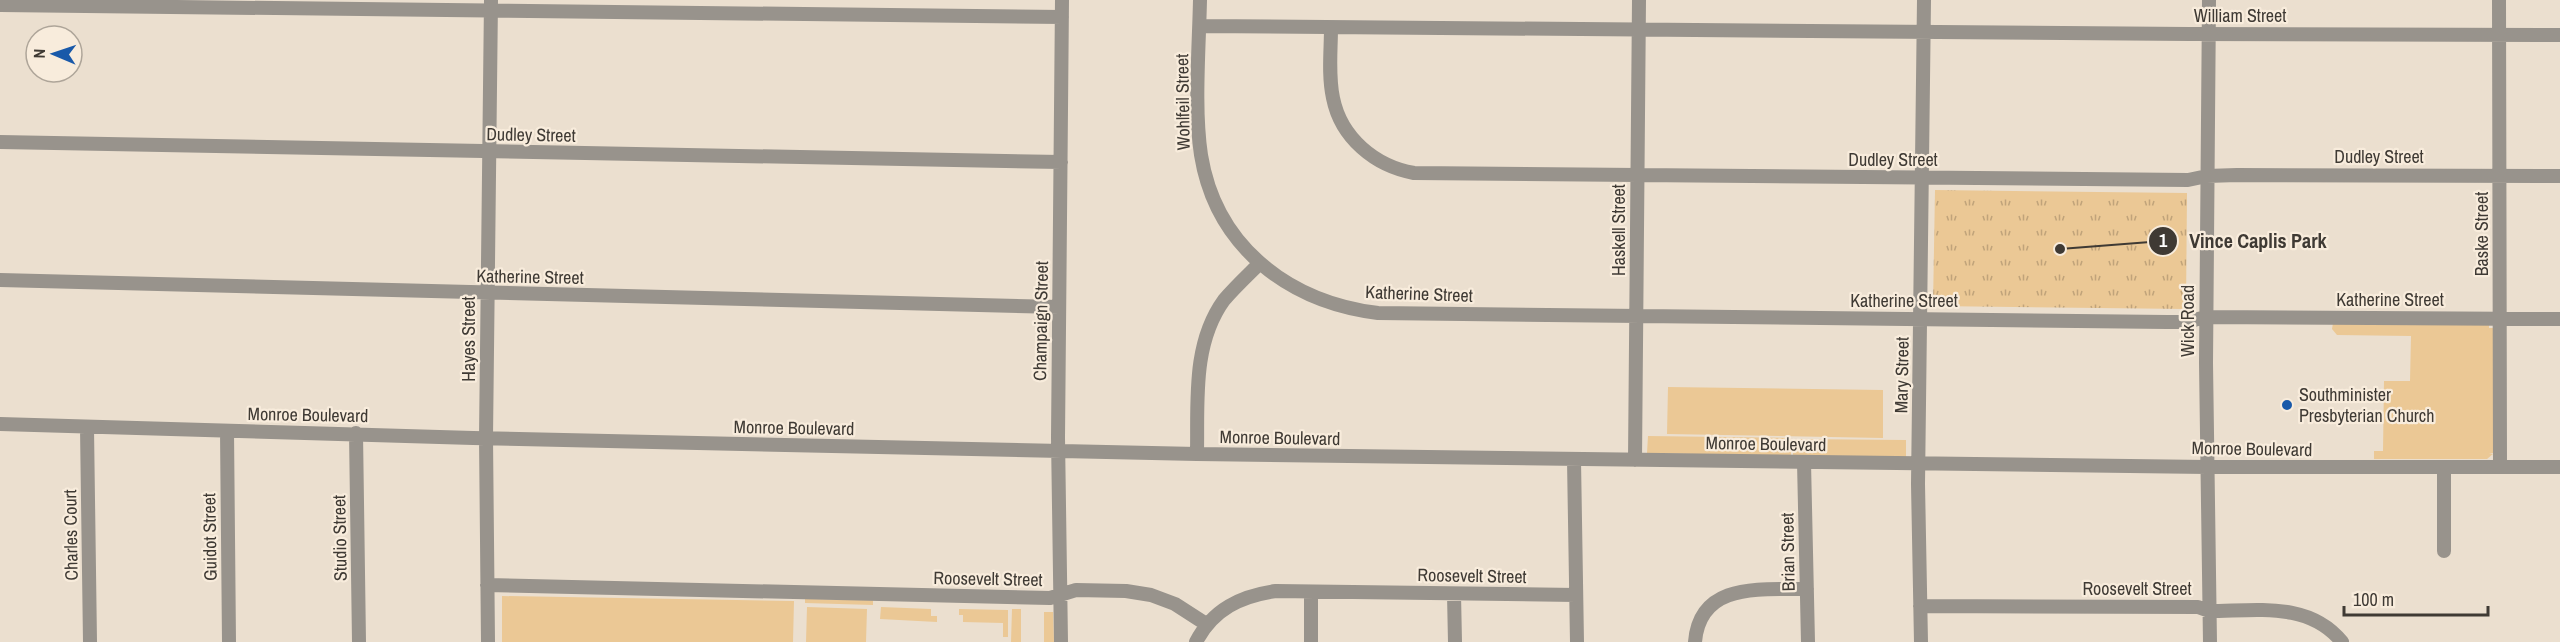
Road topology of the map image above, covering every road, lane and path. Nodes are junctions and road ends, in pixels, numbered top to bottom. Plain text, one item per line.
1 (1062, 0) edge
2 (1200, 0) edge
3 (1639, 0) edge
4 (1924, 0) edge
5 (2209, 0) edge
6 (2499, 0) edge
7 (0, 4) edge
8 (490, 6) edge
9 (1062, 17) junction
10 (1200, 26) junction
11 (1331, 27) junction
12 (1639, 30) junction
13 (1923, 31) junction
14 (2208, 34) junction
15 (2499, 34) junction
16 (2560, 35) edge
17 (0, 142) edge
18 (489, 152) junction
19 (1061, 162) junction
20 (1638, 176) junction
21 (2207, 176) junction
22 (2500, 176) junction
23 (2560, 176) edge
24 (1922, 179) junction
25 (1260, 263) junction
26 (0, 280) edge
27 (487, 294) junction
28 (1059, 307) junction
29 (1636, 316) junction
30 (2206, 317) junction
31 (2500, 318) junction
32 (1921, 319) junction
33 (2560, 319) edge
34 (0, 424) edge
35 (87, 428) junction
36 (227, 431) junction
37 (356, 433) junction
38 (486, 438) junction
39 (1058, 452) junction
40 (1197, 454) junction
41 (1574, 460) junction
42 (1635, 460) junction
43 (1804, 462) junction
44 (1918, 464) junction
45 (2206, 467) junction
46 (2444, 467) junction
47 (2500, 467) junction
48 (2560, 467) edge
49 (2444, 551) dead end
50 (487, 585) junction
51 (1807, 590) junction
52 (1311, 592) junction
53 (1454, 594) junction
54 (1060, 595) junction
55 (1576, 595) junction
56 (1920, 606) junction
57 (2209, 610) junction
58 (1206, 624) junction
59 (90, 642) edge
60 (229, 642) edge
61 (359, 642) edge
62 (488, 642) edge
63 (1060, 642) edge
64 (1196, 642) edge
65 (1311, 642) edge
66 (1455, 642) edge
67 (1577, 642) edge
68 (1695, 642) edge
69 (1808, 642) edge
70 (1921, 642) edge
71 (2210, 642) edge
72 (2342, 642) edge

1 - 9 street, Champaign Street
2 - 10 street, Wohlfeil Street
3 - 12 street, Haskell Street
4 - 13 street, Mary Street
5 - 14 street, Wick Road
6 - 15 street, Baske Street
7 - 8 street
8 - 9 street
8 - 18 street, Hayes Street
9 - 19 street, Champaign Street
10 - 11 street, William Street
10 - 25 street, Wohlfeil Street
11 - 12 street, William Street
11 - 20 street, Dudley Street
12 - 13 street, William Street
12 - 20 street, Haskell Street
13 - 14 street, William Street
13 - 24 street, Mary Street
14 - 15 street, William Street
14 - 21 street, Wick Road
15 - 16 street, William Street
15 - 22 street, Baske Street
17 - 18 street, Dudley Street
18 - 19 street, Dudley Street
18 - 27 street, Hayes Street
19 - 28 street, Champaign Street
20 - 24 street, Dudley Street
20 - 29 street, Haskell Street
21 - 22 street, Dudley Street
21 - 24 street, Dudley Street
21 - 30 street, Wick Road
22 - 23 street, Dudley Street
22 - 31 street, Baske Street
24 - 32 street, Mary Street
25 - 29 street, Katherine Street
25 - 40 street
26 - 27 street, Katherine Street
27 - 28 street, Katherine Street
27 - 38 street, Hayes Street
28 - 39 street, Champaign Street
29 - 32 street, Katherine Street
29 - 42 street, Haskell Street
30 - 31 street, Katherine Street
30 - 32 street, Katherine Street
30 - 45 street, Wick Road
31 - 33 street, Katherine Street
31 - 47 street, Baske Street
32 - 44 street, Mary Street
34 - 35 street, Monroe Boulevard
35 - 36 street, Monroe Boulevard
35 - 59 street, Charles Court
36 - 37 street, Monroe Boulevard
36 - 60 street, Guidot Street
37 - 38 street, Monroe Boulevard
37 - 61 street, Studio Street
38 - 39 street, Monroe Boulevard
38 - 50 street, Hayes Street
39 - 40 street, Monroe Boulevard
39 - 54 street, Champaign Street
40 - 41 street, Monroe Boulevard
41 - 42 street, Monroe Boulevard
41 - 55 street
42 - 43 street, Monroe Boulevard
43 - 44 street, Monroe Boulevard
43 - 51 street, Brian Street
44 - 45 street, Monroe Boulevard
44 - 56 street, Mary Street
45 - 46 street, Monroe Boulevard
45 - 57 street, Wick Road
46 - 47 street, Monroe Boulevard
46 - 49 street
47 - 48 street, Monroe Boulevard
50 - 54 street, Roosevelt Street
50 - 62 street, Hayes Street
51 - 68 street
51 - 69 street, Brian Street
52 - 53 street, Roosevelt Street
52 - 58 street, Roosevelt Street
52 - 65 street
53 - 55 street, Roosevelt Street
53 - 66 street
54 - 58 street, Roosevelt Street
54 - 63 street, Champaign Street
55 - 67 street
56 - 57 street, Roosevelt Street
56 - 70 street, Mary Street
57 - 71 street, Wick Road
57 - 72 street, Roosevelt Street
58 - 64 street

